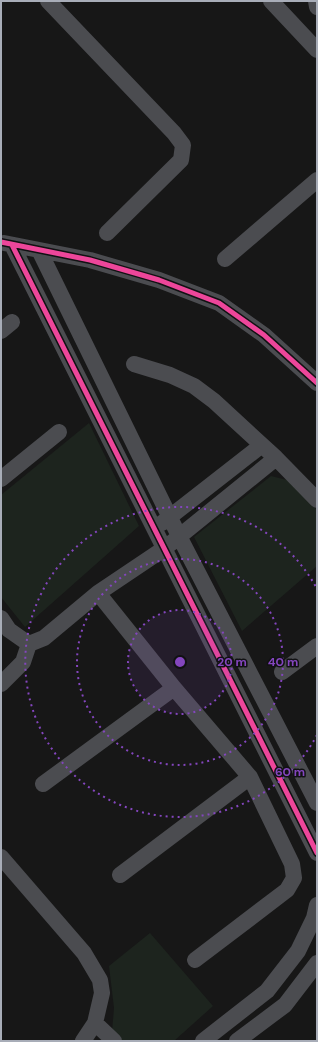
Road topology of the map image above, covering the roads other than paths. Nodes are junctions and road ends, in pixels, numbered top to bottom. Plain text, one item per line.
1 (48, 1) edge
2 (271, 1) edge
3 (316, 1) edge
4 (317, 7) edge
5 (317, 50) edge
6 (317, 180) edge
7 (107, 233) dead end
8 (6, 244) edge
9 (39, 250) junction
10 (225, 259) dead end
11 (51, 274) junction
12 (28, 278) junction
13 (134, 364) dead end
14 (317, 383) edge
15 (59, 432) dead end
16 (262, 445) junction
17 (276, 458) junction
18 (1, 479) edge
19 (317, 500) edge
20 (170, 518) junction
21 (154, 528) junction
22 (179, 536) junction
23 (165, 548) junction
24 (98, 593) junction
25 (1, 618) edge
26 (29, 644) junction
27 (317, 646) edge
28 (282, 672) dead end
29 (1, 684) edge
30 (174, 688) junction
31 (250, 777) junction
32 (43, 784) dead end
33 (317, 803) edge
34 (317, 854) edge
35 (1, 857) edge
36 (120, 876) dead end
37 (317, 905) edge
38 (195, 960) dead end
39 (317, 963) edge
40 (267, 991) junction
41 (285, 1005) junction
42 (95, 1023) junction
43 (83, 1041) edge
44 (114, 1041) edge
45 (202, 1041) edge
46 (237, 1041) edge

1 - 7 street
2 - 5 street
3 - 4 street
6 - 10 street
8 - 9 street
8 - 12 street
9 - 11 street
9 - 14 street
11 - 12 street
11 - 20 street
12 - 21 street
13 - 16 street
15 - 18 street
16 - 17 street
16 - 20 street
17 - 19 street
17 - 22 street
20 - 21 street
20 - 22 street
21 - 23 street
22 - 23 street
22 - 33 street
23 - 24 street
23 - 34 street
24 - 26 street
24 - 30 street
25 - 26 street
26 - 29 street
27 - 28 street
30 - 31 street
30 - 32 street
31 - 36 street
31 - 38 street
35 - 42 street
37 - 40 street
39 - 41 street
40 - 41 street
40 - 45 street
41 - 46 street
42 - 43 street
42 - 44 street

